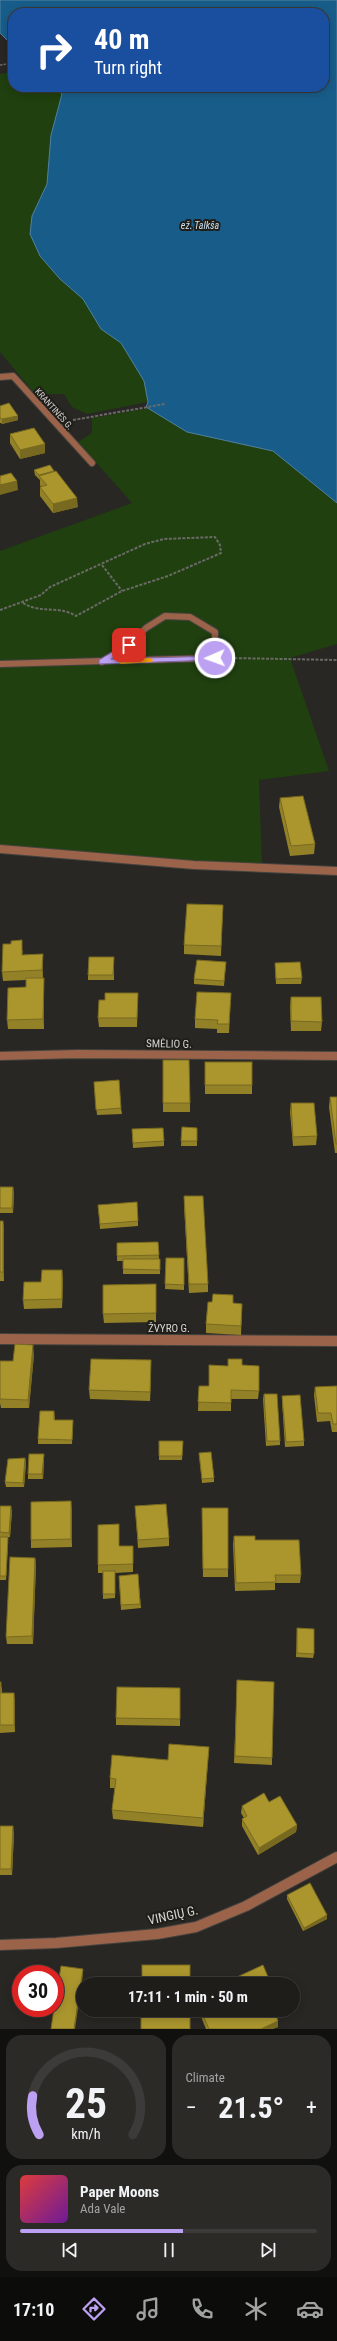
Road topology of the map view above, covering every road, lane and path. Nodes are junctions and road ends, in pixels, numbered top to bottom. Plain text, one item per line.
1 (8, 64) dead end
2 (0, 65) edge
3 (0, 377) edge
4 (166, 404) dead end
5 (55, 423) junction
6 (92, 463) dead end
7 (102, 565) junction
8 (122, 591) junction
9 (23, 603) junction
10 (0, 610) edge
11 (215, 658) junction
12 (337, 660) edge
13 (102, 662) junction
14 (0, 664) edge
15 (0, 849) edge
16 (337, 872) edge
17 (0, 1056) edge
18 (337, 1056) edge
19 (0, 1339) edge
20 (337, 1341) edge
21 (337, 1857) edge
22 (0, 1945) edge

1 - 2 path
3 - 5 street, KRANTINĖS G.
4 - 5 path
5 - 6 street, KRANTINĖS G.
7 - 8 path
7 - 8 path
7 - 9 path
8 - 9 path
9 - 10 path
11 - 12 path
11 - 13 street
11 - 13 street
13 - 14 street
15 - 16 street
17 - 18 street, SMĖLIO G.
19 - 20 street, ŽVYRO G.
21 - 22 street, VINGIŲ G.

